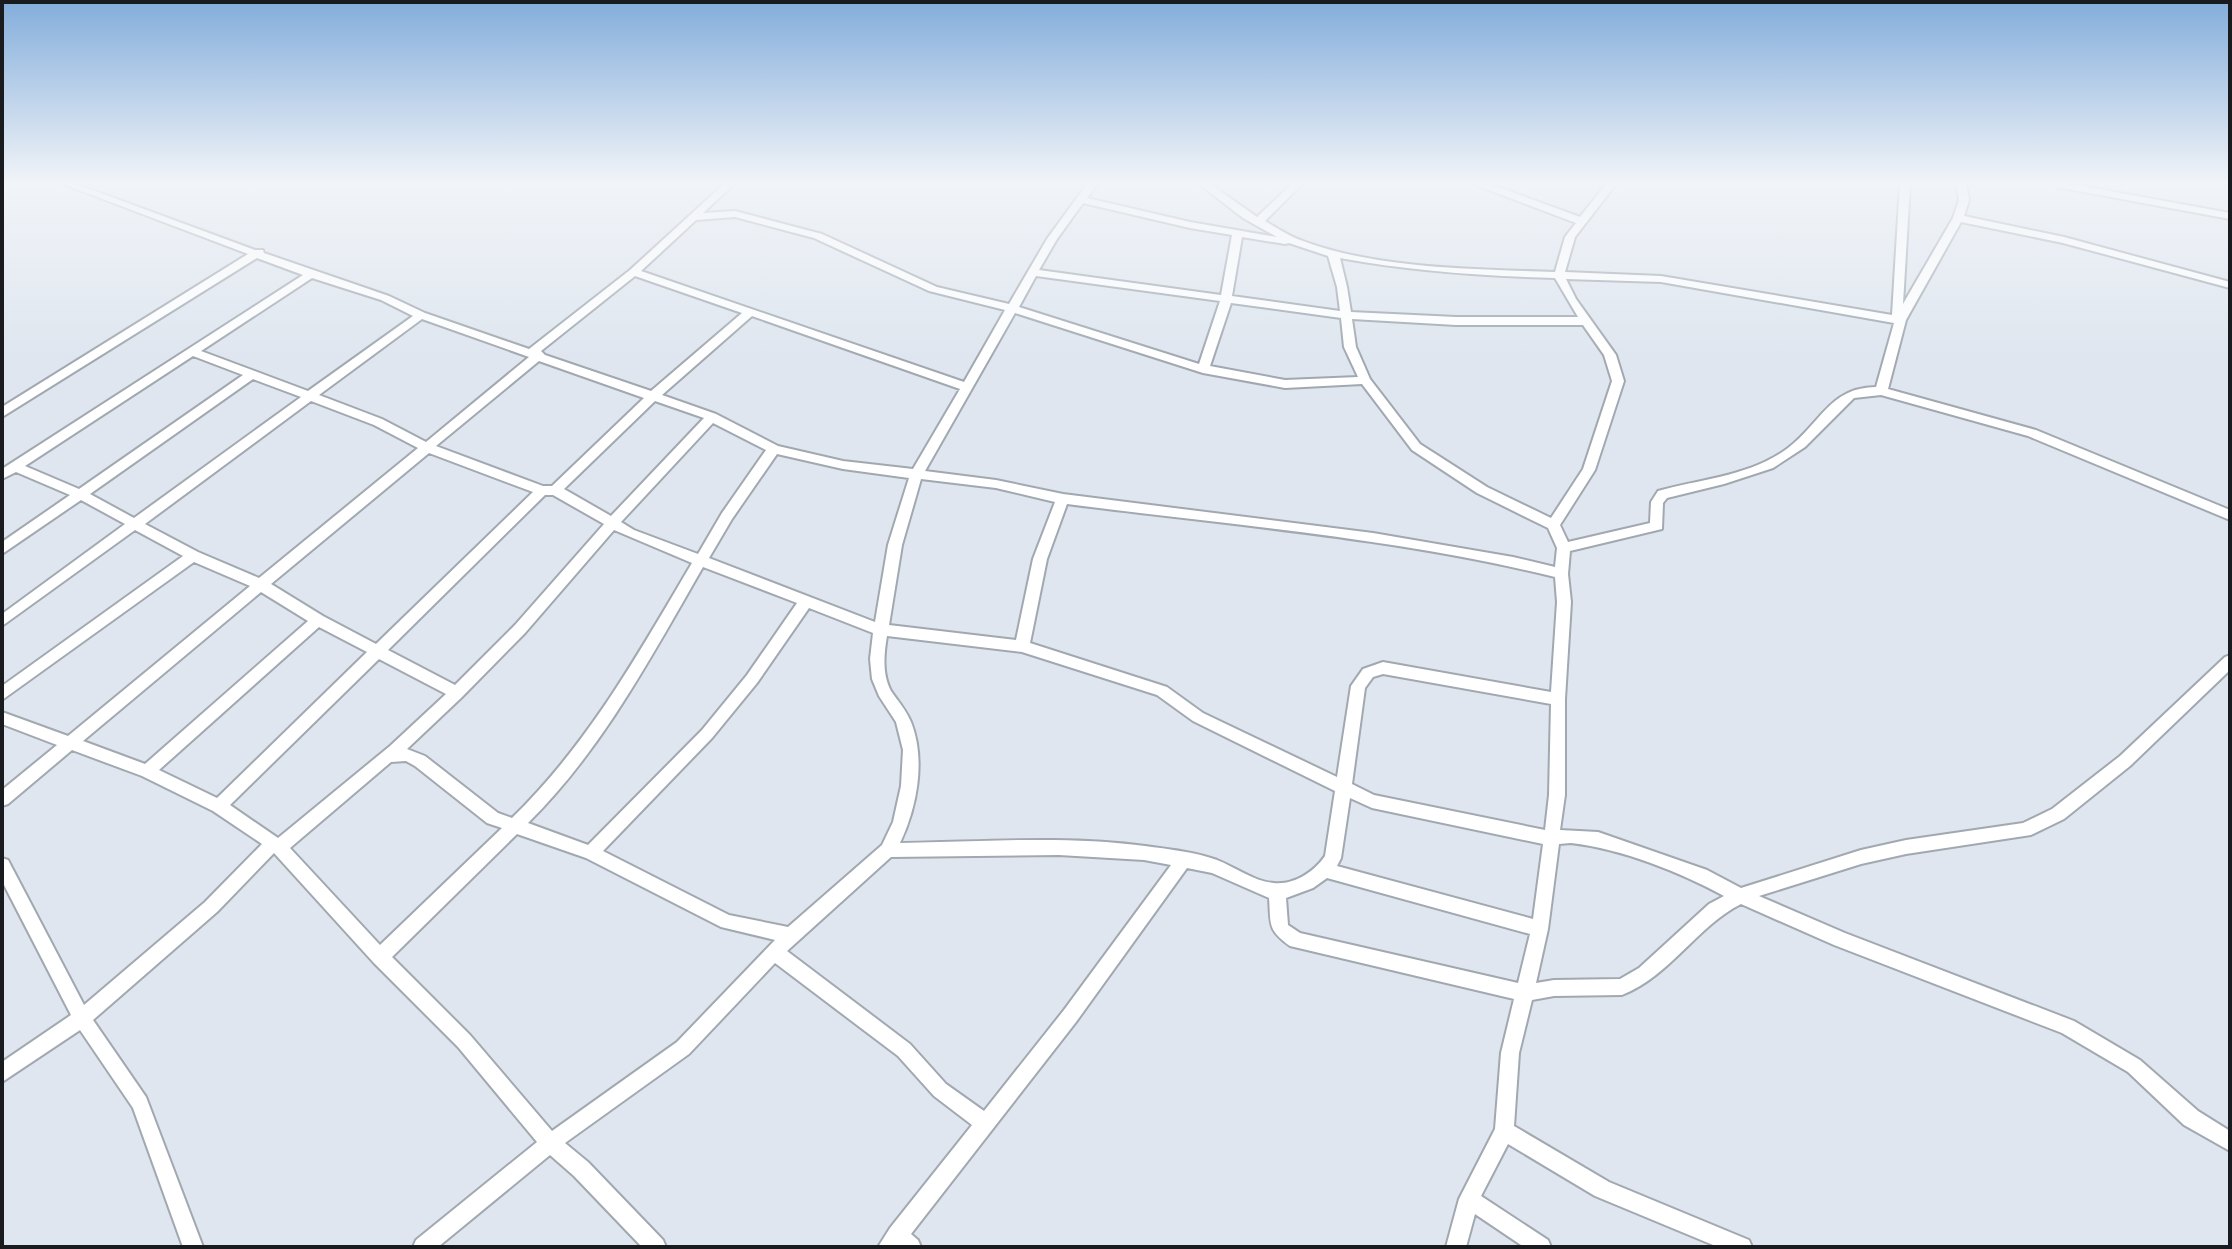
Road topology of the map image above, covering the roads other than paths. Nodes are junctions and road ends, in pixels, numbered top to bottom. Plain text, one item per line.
1 (232, 242) edge
2 (667, 242) edge
3 (832, 242) edge
4 (1050, 242) edge
5 (1236, 242) edge
6 (1292, 242) edge
7 (1567, 242) edge
8 (1902, 242) edge
9 (1944, 242) edge
10 (2072, 242) edge
11 (1297, 243) joint
12 (259, 252) junction
13 (1333, 254) junction
14 (634, 272) junction
15 (1035, 273) junction
16 (311, 274) junction
17 (1559, 275) junction
18 (2230, 285) edge
19 (1226, 300) junction
20 (1014, 309) junction
21 (749, 313) junction
22 (421, 315) junction
23 (1345, 315) junction
24 (1899, 320) junction
25 (1585, 321) junction
26 (193, 352) junction
27 (536, 353) junction
28 (1203, 369) junction
29 (252, 374) junction
30 (1365, 380) junction
31 (967, 387) junction
32 (1881, 391) junction
33 (306, 397) junction
34 (652, 397) junction
35 (2, 413) edge
36 (712, 417) junction
37 (428, 448) junction
38 (774, 449) junction
39 (15, 467) junction
40 (2, 475) edge
41 (916, 475) junction
42 (548, 491) junction
43 (80, 494) junction
44 (1063, 499) junction
45 (2230, 515) edge
46 (613, 522) junction
47 (138, 524) junction
48 (1553, 525) junction
49 (1564, 548) junction
50 (2, 549) edge
51 (193, 556) junction
52 (702, 561) junction
53 (1561, 574) junction
54 (259, 584) junction
55 (806, 601) junction
56 (318, 620) junction
57 (2, 621) edge
58 (881, 630) junction
59 (1022, 646) junction
60 (377, 649) junction
61 (2230, 661) edge
62 (457, 693) junction
63 (2, 694) edge
64 (1558, 699) junction
65 (2, 718) edge
66 (71, 742) junction
67 (389, 756) junction
68 (147, 771) junction
69 (1343, 786) junction
70 (2, 799) edge
71 (1372, 801) junction
72 (219, 806) junction
73 (1339, 812) junction
74 (513, 827) junction
75 (1550, 838) junction
76 (276, 845) junction
77 (888, 850) junction
78 (591, 853) junction
79 (1184, 860) junction
80 (2, 865) edge
81 (1325, 870) junction
82 (1277, 891) junction
83 (1738, 895) junction
84 (1540, 929) junction
85 (791, 935) junction
86 (774, 952) junction
87 (380, 957) junction
88 (1524, 993) junction
89 (82, 1018) junction
90 (2, 1073) edge
91 (985, 1123) junction
92 (1504, 1131) junction
93 (2230, 1142) edge
94 (550, 1143) junction
95 (1469, 1199) junction
96 (899, 1243) edge
97 (193, 1247) edge
98 (423, 1247) edge
99 (656, 1247) edge
100 (1456, 1247) edge
101 (1541, 1247) edge
102 (1742, 1247) edge

1 - 12 street
2 - 14 street
3 - 20 street
4 - 15 street
5 - 19 street
6 - 11 street
7 - 17 street
8 - 24 street
9 - 24 street
10 - 18 street
11 - 13 street
12 - 16 street
12 - 35 street
13 - 17 street
13 - 23 street
14 - 21 street
14 - 27 street
15 - 19 street
15 - 20 street
16 - 22 street
16 - 26 street
17 - 24 street
17 - 25 street
19 - 23 street
19 - 28 street
20 - 28 street
20 - 31 street
21 - 31 street
21 - 34 street
22 - 27 street
22 - 33 street
23 - 25 street
23 - 30 street
24 - 32 street
25 - 48 street
26 - 29 street
26 - 39 street
27 - 34 street
27 - 37 street
28 - 30 street
29 - 33 street
29 - 43 street
30 - 48 street
31 - 41 street
32 - 45 street
32 - 49 street
33 - 37 street
33 - 47 street
34 - 36 street
34 - 42 street
36 - 38 street
36 - 46 street
37 - 42 street
37 - 54 street
38 - 41 street
38 - 52 street
39 - 40 street
39 - 43 street
41 - 44 street
41 - 58 street
42 - 46 street
42 - 60 street
43 - 47 street
43 - 50 street
44 - 53 street
44 - 59 street
46 - 52 street
46 - 62 street
47 - 51 street
47 - 57 street
48 - 49 street
49 - 53 street
51 - 54 street
51 - 63 street
52 - 55 street
52 - 74 street
53 - 64 street
54 - 56 street
54 - 66 street
55 - 58 street
55 - 78 street
56 - 60 street
56 - 68 street
58 - 59 street
58 - 77 street
59 - 69 street
60 - 62 street
60 - 72 street
61 - 83 street
62 - 67 street
64 - 69 street
64 - 75 street
65 - 66 street
66 - 68 street
66 - 70 street
67 - 74 street
67 - 76 street
68 - 72 street
69 - 71 street
69 - 73 street
71 - 73 street
71 - 75 street
72 - 76 street
73 - 81 street
74 - 78 street
74 - 87 street
75 - 83 street
75 - 84 street
76 - 87 street
76 - 89 street
77 - 79 street
77 - 85 street
78 - 85 street
79 - 82 street
79 - 91 street
80 - 89 street
81 - 82 street
81 - 84 street
82 - 88 street
83 - 88 street
83 - 93 street
84 - 88 street
85 - 86 street
86 - 91 street
86 - 94 street
87 - 94 street
88 - 92 street
89 - 90 street
89 - 97 street
91 - 96 street
92 - 95 street
92 - 102 street
94 - 98 street
94 - 99 street
95 - 100 street
95 - 101 street

